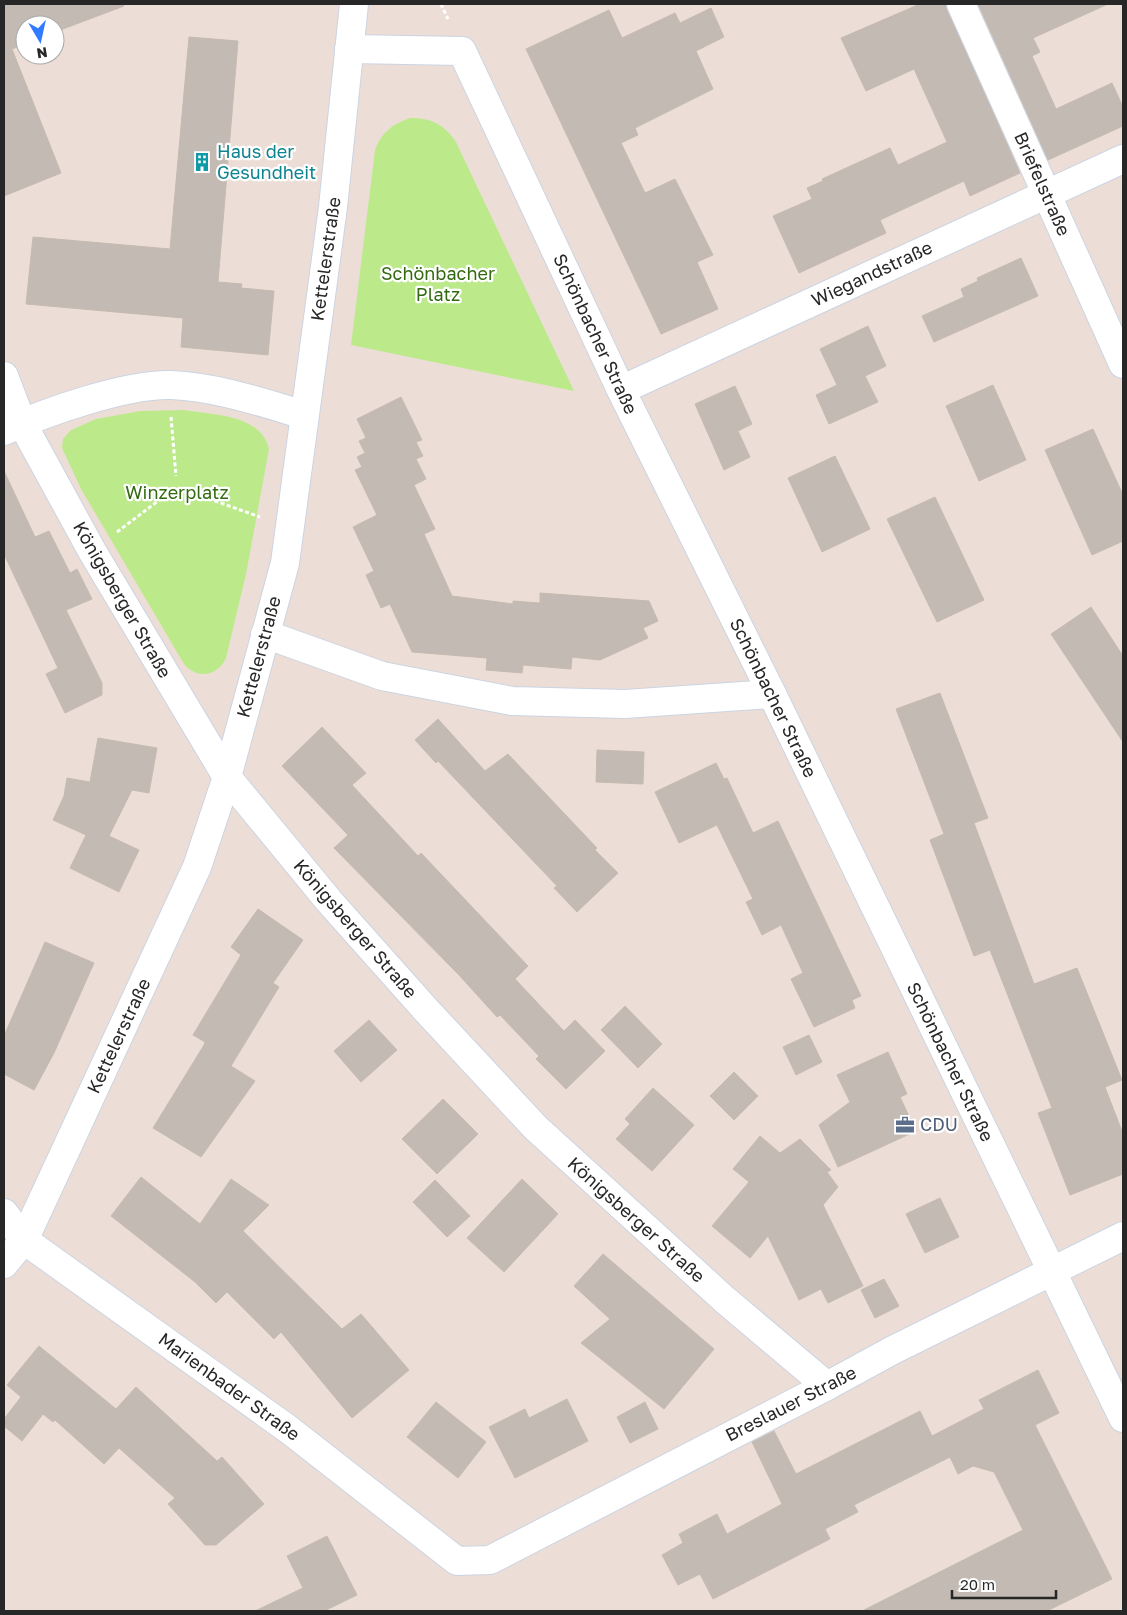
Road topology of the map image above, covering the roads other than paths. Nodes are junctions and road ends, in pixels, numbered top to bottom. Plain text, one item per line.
1 (354, 4) edge
2 (961, 4) edge
3 (349, 49) junction
4 (1123, 159) edge
5 (1047, 194) junction
6 (1123, 364) edge
7 (4, 376) edge
8 (621, 390) junction
9 (304, 415) junction
10 (13, 427) edge
11 (265, 634) junction
12 (772, 694) junction
13 (227, 777) junction
14 (4, 1212) edge
15 (1123, 1236) edge
16 (24, 1240) junction
17 (4, 1264) edge
18 (1051, 1272) junction
19 (827, 1386) junction
20 (1123, 1418) edge
21 (457, 1561) joint

1 - 3 street, Kettelerstraße
2 - 5 street, Briefelstraße
3 - 8 street, Schönbacher Straße
3 - 9 street, Kettelerstraße
4 - 5 street, Wiegandstraße
5 - 6 street, Briefelstraße
5 - 8 street, Wiegandstraße
7 - 10 street, Königsberger Straße
8 - 12 street, Schönbacher Straße
9 - 10 street
9 - 11 street, Kettelerstraße
10 - 13 street, Königsberger Straße
11 - 12 street
11 - 13 street, Kettelerstraße
12 - 18 street, Schönbacher Straße
13 - 16 street, Kettelerstraße
13 - 19 street, Königsberger Straße
14 - 16 street, Marienbader Straße
15 - 18 street, Breslauer Straße
16 - 17 street, Kettelerstraße
16 - 21 street, Marienbader Straße
18 - 19 street, Breslauer Straße
18 - 20 street, Schönbacher Straße
19 - 21 street, Breslauer Straße

